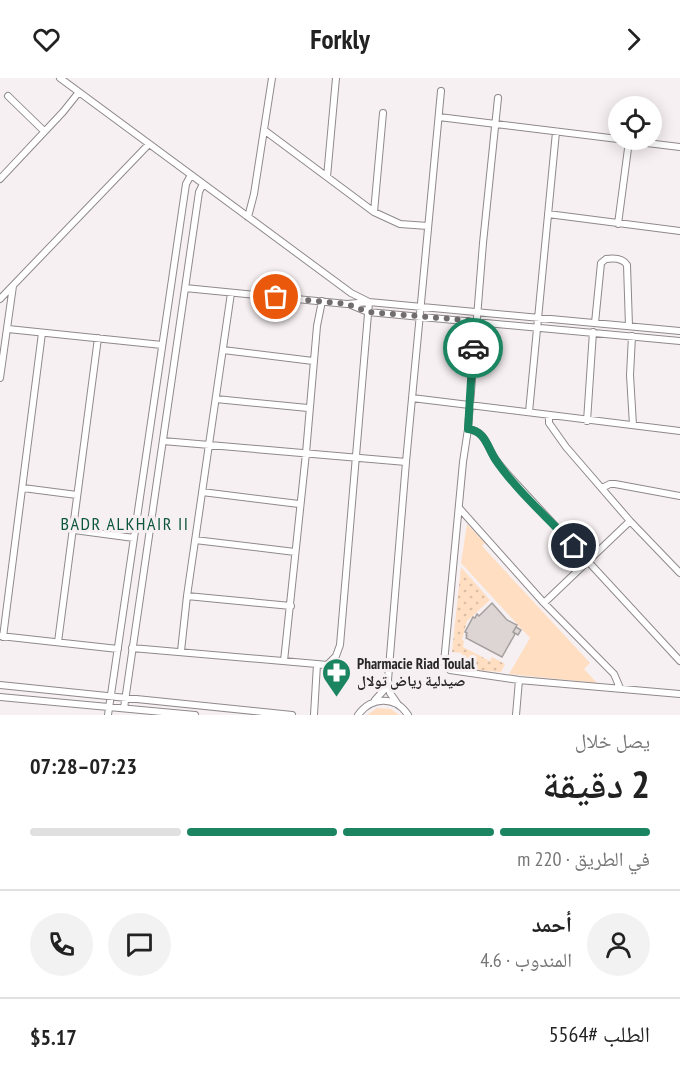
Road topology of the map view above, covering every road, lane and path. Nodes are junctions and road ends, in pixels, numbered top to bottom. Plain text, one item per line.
1 (60, 78) edge
2 (272, 78) edge
3 (336, 78) edge
4 (441, 91) dead end
5 (79, 92) junction
6 (9, 96) dead end
7 (498, 98) dead end
8 (383, 113) dead end
9 (439, 117) junction
10 (496, 124) junction
11 (264, 130) junction
12 (44, 132) junction
13 (556, 132) junction
14 (608, 138) edge
15 (149, 144) junction
16 (662, 145) edge
17 (680, 147) edge
18 (622, 150) edge
19 (191, 175) junction
20 (327, 177) junction
21 (0, 179) edge
22 (203, 184) junction
23 (374, 212) junction
24 (548, 214) junction
25 (248, 217) junction
26 (618, 224) junction
27 (428, 226) junction
28 (680, 231) edge
29 (13, 285) junction
30 (185, 288) junction
31 (231, 293) junction
32 (0, 299) edge
33 (322, 302) junction
34 (369, 302) junction
35 (347, 304) junction
36 (421, 307) junction
37 (368, 312) junction
38 (477, 312) junction
39 (420, 316) junction
40 (538, 318) junction
41 (476, 321) junction
42 (595, 323) junction
43 (629, 326) junction
44 (537, 327) junction
45 (8, 328) junction
46 (680, 331) edge
47 (593, 332) junction
48 (42, 333) junction
49 (632, 336) junction
50 (98, 338) junction
51 (680, 340) edge
52 (162, 345) junction
53 (223, 350) junction
54 (313, 361) junction
55 (0, 378) edge
56 (412, 398) junction
57 (216, 399) junction
58 (470, 405) junction
59 (308, 408) junction
60 (529, 412) junction
61 (549, 416) junction
62 (586, 421) junction
63 (633, 425) junction
64 (468, 429) junction
65 (680, 431) edge
66 (163, 441) junction
67 (209, 447) junction
68 (306, 453) junction
69 (356, 457) junction
70 (406, 462) junction
71 (23, 488) junction
72 (602, 489) junction
73 (202, 492) junction
74 (77, 495) junction
75 (680, 496) edge
76 (299, 504) junction
77 (460, 509) junction
78 (630, 521) junction
79 (74, 530) junction
80 (134, 538) junction
81 (195, 540) junction
82 (295, 552) junction
83 (588, 561) junction
84 (680, 573) edge
85 (187, 596) junction
86 (544, 603) junction
87 (291, 606) junction
88 (1, 636) edge
89 (58, 642) junction
90 (132, 648) junction
91 (118, 649) junction
92 (181, 651) junction
93 (284, 661) junction
94 (680, 661) edge
95 (317, 664) junction
96 (388, 680) junction
97 (519, 680) junction
98 (0, 685) edge
99 (620, 688) junction
100 (680, 694) edge
101 (0, 697) edge
102 (111, 697) junction
103 (126, 698) junction
104 (373, 702) junction
105 (397, 704) junction
106 (109, 707) junction
107 (124, 708) junction
108 (357, 714) edge
109 (108, 715) edge
110 (195, 715) edge
111 (292, 715) edge
112 (314, 715) edge
113 (408, 715) edge
114 (516, 715) edge

1 - 5 street
2 - 11 street
3 - 20 street
4 - 9 street
5 - 12 street
5 - 15 street
6 - 12 street
7 - 10 street
8 - 23 street
9 - 10 street
9 - 27 street
10 - 13 street
10 - 38 street
11 - 20 street
11 - 25 street
12 - 21 street
13 - 14 street
13 - 24 street
15 - 19 street
15 - 29 street
16 - 17 street
18 - 26 street
19 - 22 street
19 - 52 street
20 - 23 street
22 - 25 street
22 - 30 street
23 - 27 street
24 - 26 street
24 - 40 street
25 - 34 street
26 - 28 street
27 - 36 street
29 - 32 street
29 - 45 street
30 - 31 street
30 - 66 street
31 - 33 street
31 - 53 street
33 - 35 street
33 - 54 street
34 - 35 street
34 - 36 street
34 - 37 street
35 - 37 street
36 - 38 street
36 - 39 street
37 - 39 street
37 - 69 street
38 - 40 street
38 - 41 street
39 - 41 street
39 - 56 street
40 - 42 street
40 - 44 street
41 - 44 street
41 - 58 street
42 - 43 street
42 - 43 street
43 - 46 street
44 - 47 street
44 - 60 street
45 - 48 street
45 - 55 street
47 - 49 street
47 - 62 street
48 - 50 street
48 - 71 street
49 - 51 street
49 - 63 street
50 - 52 street
50 - 74 street
52 - 80 street
53 - 54 street
53 - 57 street
54 - 59 street
56 - 58 street
56 - 70 street
57 - 59 street
57 - 67 street
58 - 60 street
58 - 64 street
59 - 68 street
60 - 61 street
61 - 62 street
61 - 72 street
62 - 63 street
63 - 65 street
64 - 77 street
64 - 83 street
66 - 67 street
66 - 90 street
67 - 68 street
67 - 73 street
68 - 69 street
68 - 76 street
69 - 70 street
69 - 95 street
70 - 96 street
71 - 74 street
71 - 88 street
72 - 75 street
72 - 78 street
73 - 76 street
73 - 81 street
74 - 79 street
76 - 82 street
77 - 86 street
77 - 97 street
78 - 83 street
78 - 84 street
79 - 80 street
79 - 89 street
80 - 91 street
81 - 82 street
81 - 85 street
82 - 87 street
83 - 86 street
83 - 94 street
85 - 87 street
85 - 92 street
86 - 99 street
87 - 93 street
88 - 89 street
89 - 91 street
90 - 92 street
90 - 103 street
91 - 102 street
92 - 93 street
93 - 95 street
95 - 112 street
96 - 104 street
96 - 105 street
97 - 99 street
97 - 114 street
98 - 102 street
99 - 100 street
101 - 106 street
102 - 103 street
102 - 106 street
103 - 107 street
103 - 111 street
104 - 105 street
104 - 108 street
105 - 113 street
106 - 107 street
106 - 109 street
107 - 110 street

